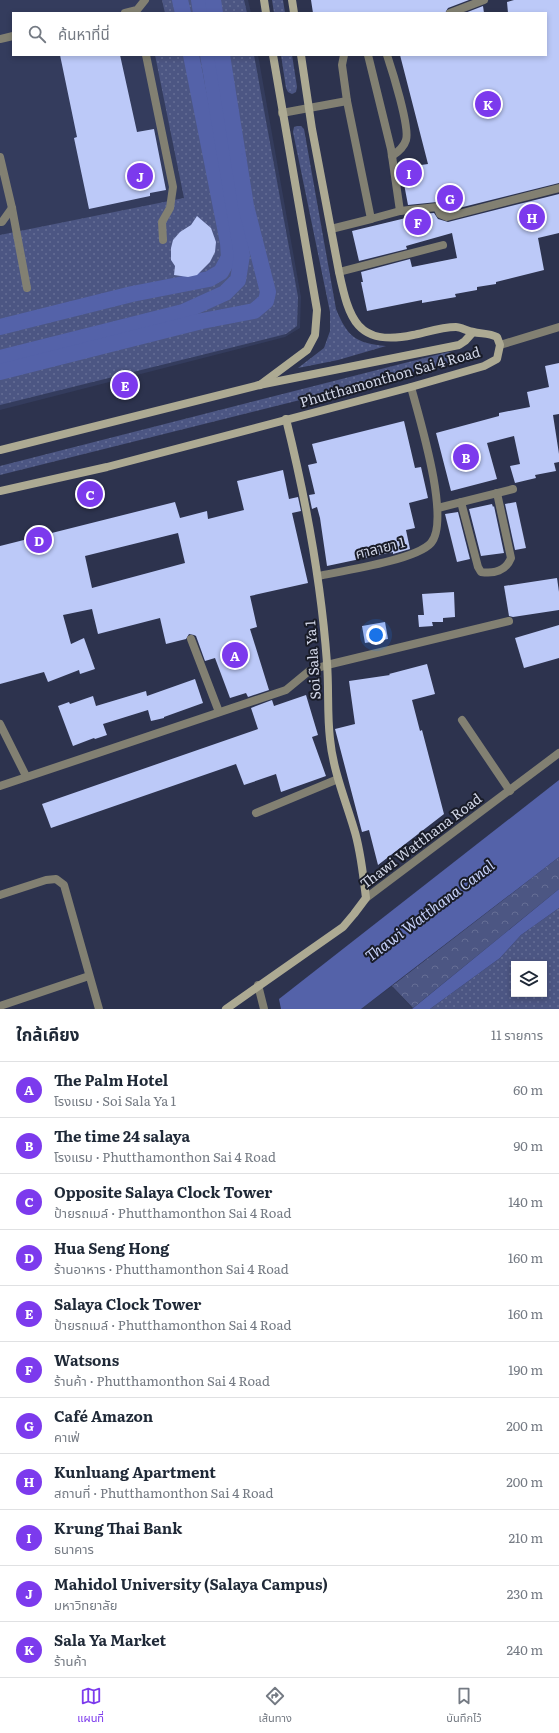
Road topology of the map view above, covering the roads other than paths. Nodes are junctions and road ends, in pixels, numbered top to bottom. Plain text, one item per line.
1 (145, 0) edge
2 (264, 0) edge
3 (292, 0) edge
4 (484, 0) edge
5 (138, 12) edge
6 (266, 12) edge
7 (294, 12) edge
8 (453, 12) edge
9 (12, 36) edge
10 (0, 39) edge
11 (146, 56) edge
12 (273, 56) edge
13 (301, 56) edge
14 (344, 56) edge
15 (368, 56) edge
16 (387, 56) edge
17 (347, 101) junction
18 (308, 108) junction
19 (282, 113) junction
20 (392, 156) junction
21 (0, 157) edge
22 (559, 188) edge
23 (12, 208) junction
24 (400, 211) junction
25 (371, 219) junction
26 (0, 222) edge
27 (332, 229) junction
28 (163, 240) dead end
29 (443, 245) dead end
30 (339, 272) junction
31 (27, 288) dead end
32 (559, 327) edge
33 (473, 332) junction
34 (500, 345) junction
35 (259, 385) junction
36 (411, 387) junction
37 (286, 419) junction
38 (0, 450) edge
39 (513, 489) dead end
40 (0, 491) edge
41 (498, 493) junction
42 (461, 502) junction
43 (438, 508) junction
44 (318, 576) junction
45 (509, 621) dead end
46 (191, 639) dead end
47 (328, 665) junction
48 (220, 712) junction
49 (462, 720) dead end
50 (0, 724) edge
51 (559, 753) edge
52 (26, 776) junction
53 (338, 779) junction
54 (0, 786) edge
55 (510, 791) junction
56 (256, 813) dead end
57 (0, 895) edge
58 (366, 898) junction
59 (89, 976) junction
60 (258, 985) junction
61 (263, 1005) edge
62 (0, 1006) edge
63 (99, 1009) edge
64 (226, 1009) edge

1 - 5 street
2 - 6 main road
3 - 7 main road
4 - 8 street
9 - 10 street
11 - 28 street
12 - 19 main road
13 - 18 main road
14 - 17 street
15 - 20 street
16 - 20 street
17 - 18 street
17 - 25 street
18 - 19 street
18 - 27 main road
19 - 35 main road
20 - 24 street
21 - 23 street
22 - 24 street
23 - 26 street
23 - 31 street
24 - 25 street
25 - 27 street
27 - 30 main road
29 - 30 street
30 - 33 main road
32 - 34 street
33 - 34 main road, Phutthamonthon Sai 4 Road
33 - 35 main road, Phutthamonthon Sai 4 Road
34 - 36 main road, Phutthamonthon Sai 4 Road
35 - 38 main road, Phutthamonthon Sai 4 Road
36 - 37 main road, Phutthamonthon Sai 4 Road
36 - 43 street, ศาลายา 1
37 - 40 main road, Phutthamonthon Sai 4 Road
37 - 44 main road, Soi Sala Ya 1
39 - 41 street
41 - 42 street
41 - 42 street
42 - 43 street
43 - 44 street, ศาลายา 1
44 - 47 main road, Soi Sala Ya 1
45 - 47 street
46 - 48 street
47 - 48 street
47 - 53 main road, Soi Sala Ya 1
48 - 52 street
49 - 55 street
50 - 52 street
51 - 55 street, Thawi Watthana Road
52 - 54 street
53 - 56 street
53 - 58 main road, Soi Sala Ya 1
55 - 58 street, Thawi Watthana Road
57 - 59 street
58 - 60 main road, Thawi Watthana Road
59 - 62 street
59 - 63 street
60 - 61 street
60 - 64 main road, Thawi Watthana Road

